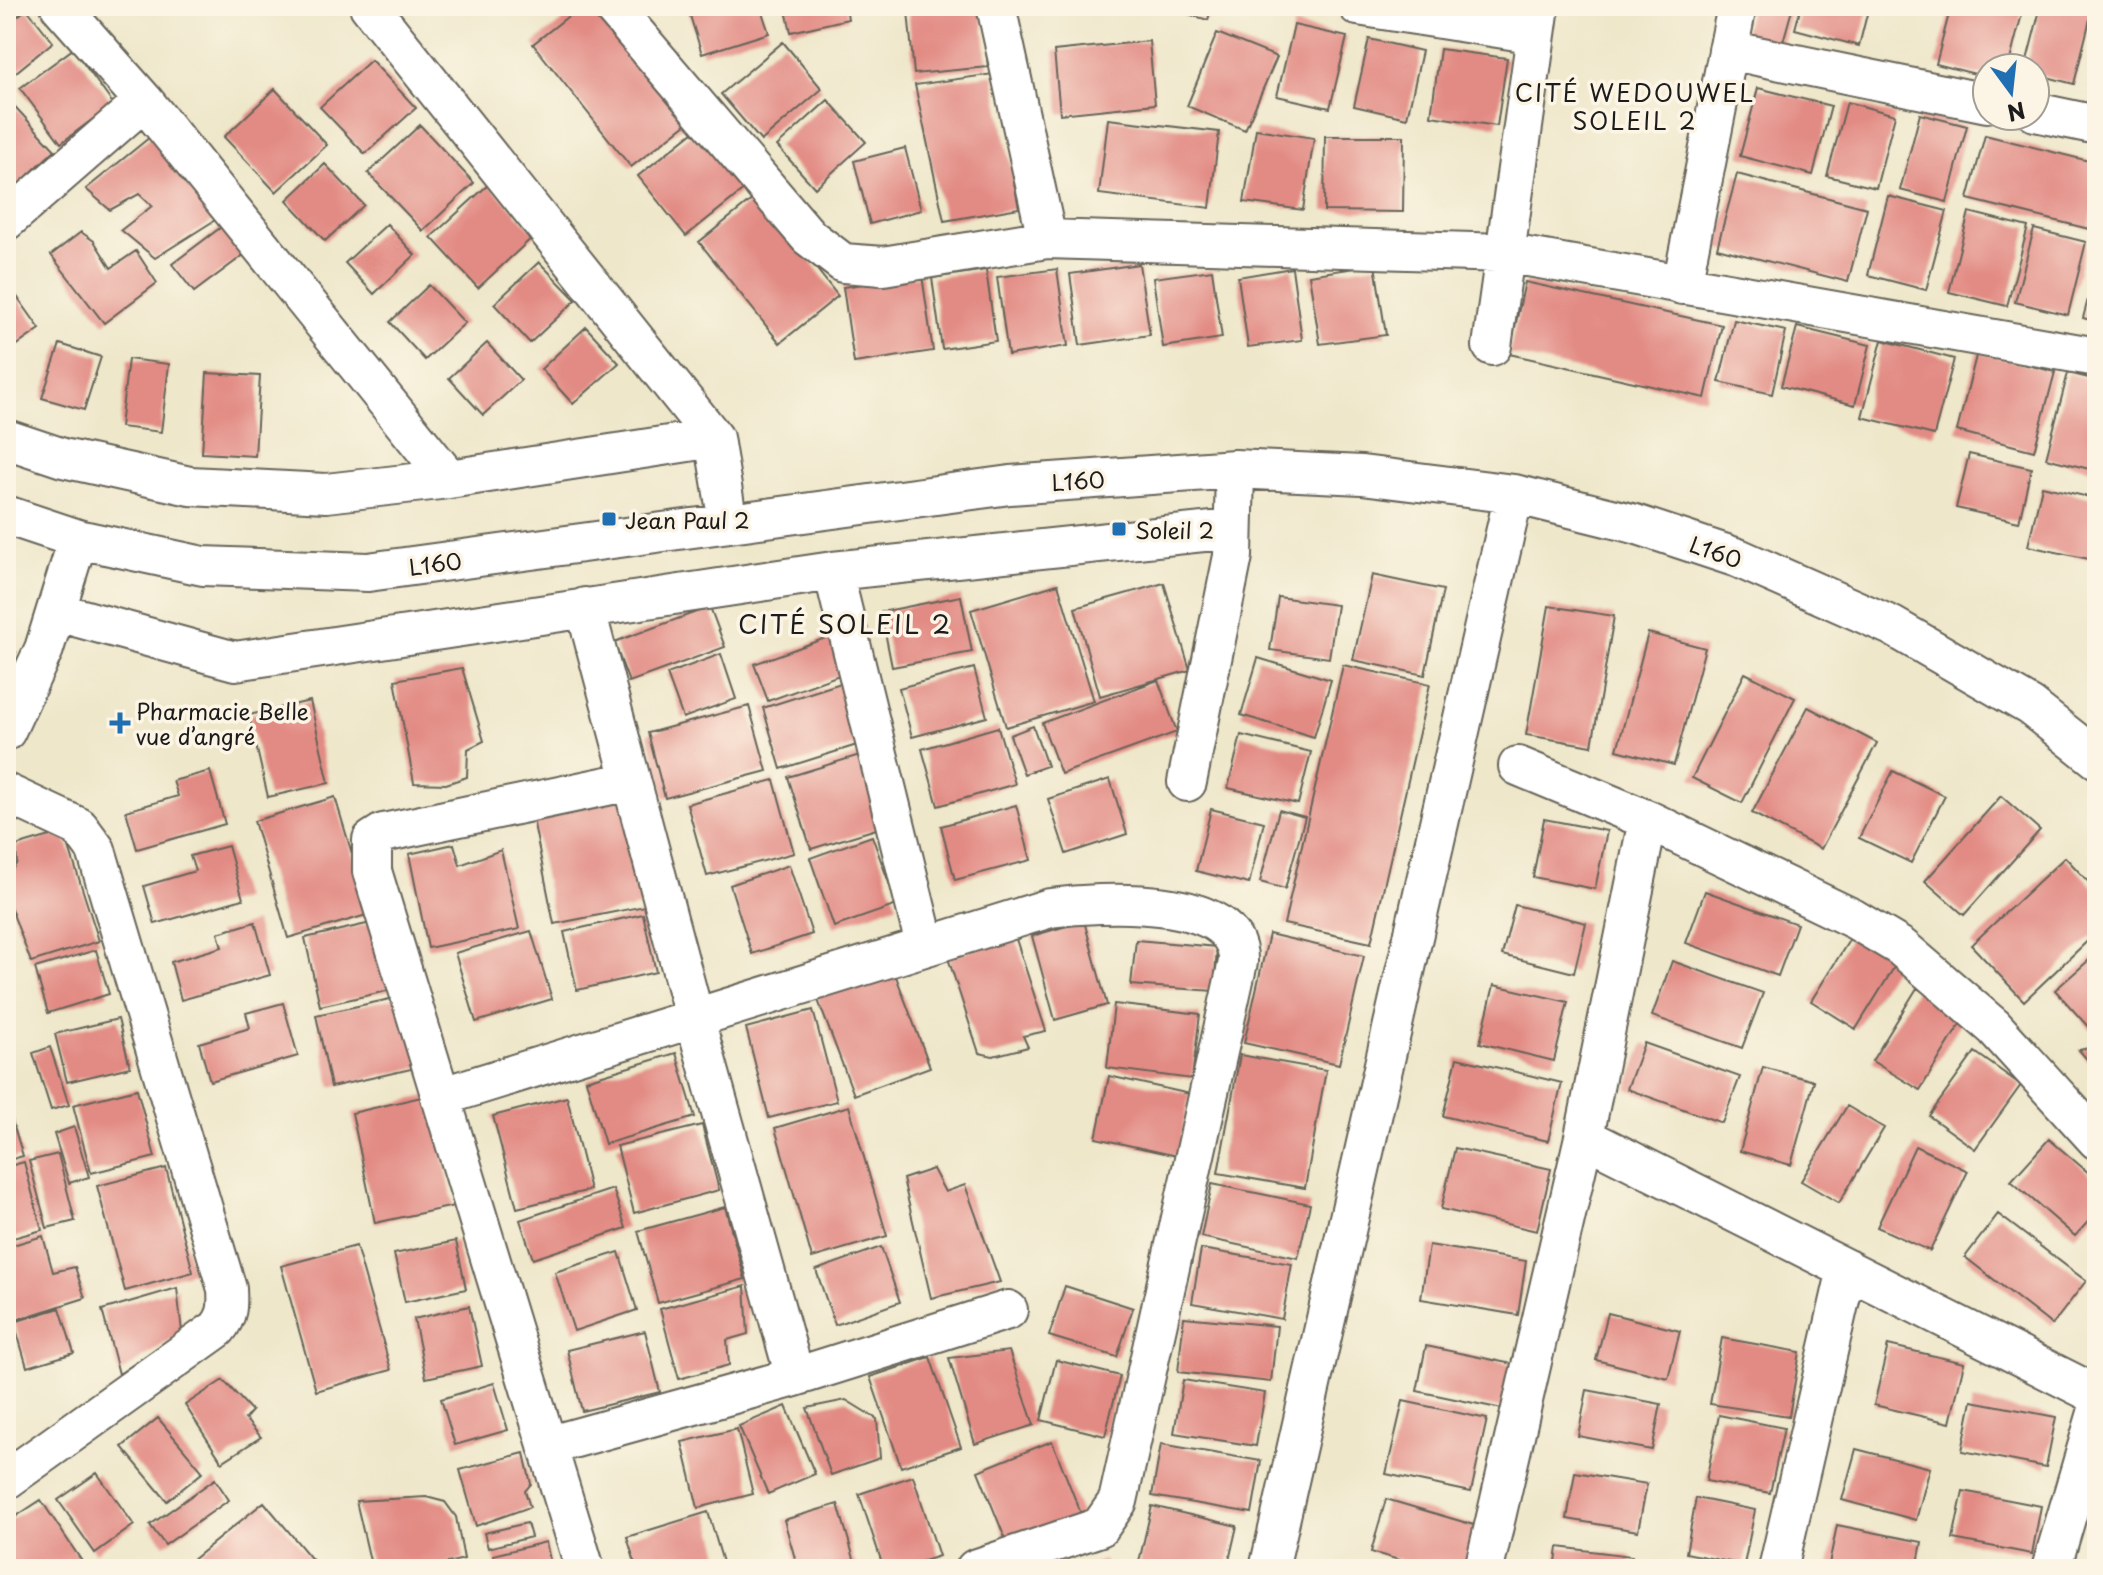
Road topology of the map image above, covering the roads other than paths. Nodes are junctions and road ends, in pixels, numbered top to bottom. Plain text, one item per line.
1 (60, 6) edge
2 (369, 6) edge
3 (612, 6) edge
4 (996, 6) edge
5 (1358, 6) edge
6 (1737, 6) edge
7 (1538, 20) edge
8 (1728, 50) junction
9 (1971, 100) edge
10 (144, 101) junction
11 (2051, 115) edge
12 (2097, 125) edge
13 (6, 221) edge
14 (1047, 239) junction
15 (1505, 253) junction
16 (1682, 285) junction
17 (1492, 346) dead end
18 (2097, 357) edge
19 (714, 438) junction
20 (6, 439) edge
21 (1235, 469) junction
22 (449, 479) junction
23 (1514, 494) junction
24 (6, 515) edge
25 (728, 523) junction
26 (1232, 529) junction
27 (78, 539) junction
28 (833, 571) junction
29 (585, 607) junction
30 (57, 612) junction
31 (6, 731) edge
32 (2097, 759) edge
33 (1518, 766) dead end
34 (631, 781) junction
35 (1187, 782) dead end
36 (6, 793) edge
37 (1648, 820) junction
38 (925, 945) junction
39 (695, 1020) junction
40 (440, 1097) junction
41 (1584, 1137) junction
42 (2097, 1140) edge
43 (1847, 1269) junction
44 (1008, 1310) dead end
45 (795, 1377) junction
46 (2097, 1395) edge
47 (2097, 1413) edge
48 (547, 1446) junction
49 (6, 1480) edge
50 (585, 1569) edge
51 (975, 1569) edge
52 (1269, 1569) edge
53 (1484, 1569) edge
54 (1778, 1569) edge
55 (2051, 1569) edge

1 - 10 street
2 - 19 street
3 - 14 street
4 - 14 street
5 - 7 street
6 - 8 street
7 - 15 street
8 - 9 street
8 - 16 street
10 - 13 street
10 - 22 street
11 - 12 street
14 - 15 street
15 - 16 street
15 - 17 street
16 - 18 street
19 - 22 street
19 - 25 street
20 - 22 street
21 - 23 street, L160
21 - 25 street, L160
21 - 26 street
23 - 32 street, L160
23 - 52 street
24 - 27 street, L160
25 - 27 street, L160
26 - 28 street
26 - 35 street
27 - 30 street
28 - 29 street
28 - 38 street
29 - 30 street
29 - 34 street
30 - 31 street
33 - 37 street
34 - 39 street
34 - 40 street
36 - 49 street
37 - 41 street
37 - 42 street
38 - 39 street
38 - 51 street
39 - 40 street
39 - 45 street
40 - 48 street
41 - 43 street
41 - 53 street
43 - 46 street
43 - 54 street
44 - 45 street
45 - 48 street
47 - 55 street
48 - 50 street

